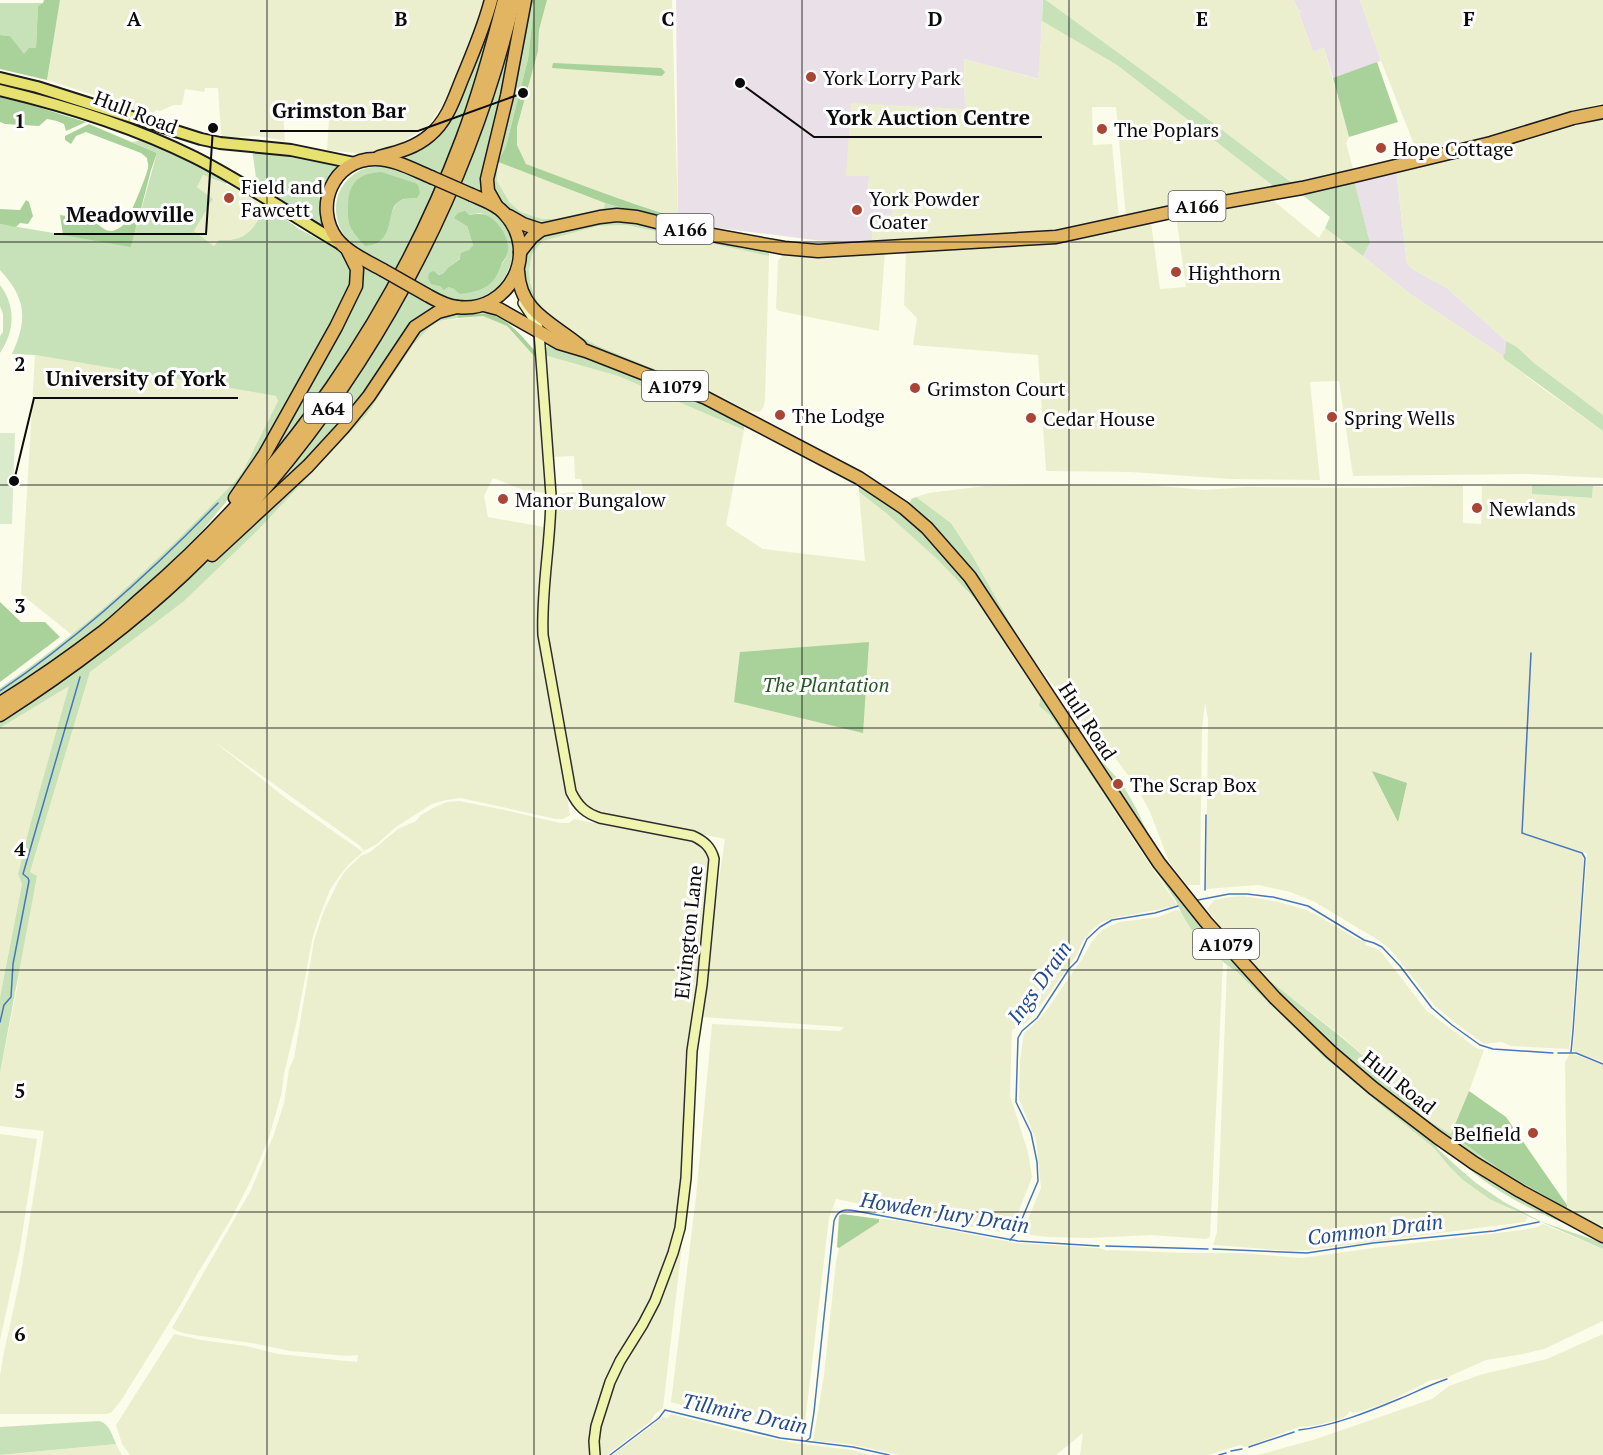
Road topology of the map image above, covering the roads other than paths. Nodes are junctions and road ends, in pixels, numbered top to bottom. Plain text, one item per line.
1 (491, 0) edge
2 (504, 0) edge
3 (514, 0) edge
4 (525, 0) edge
5 (0, 78) edge
6 (0, 90) edge
7 (1603, 112) edge
8 (372, 159) junction
9 (354, 164) junction
10 (501, 210) junction
11 (541, 230) junction
12 (345, 247) junction
13 (520, 252) junction
14 (518, 267) junction
15 (520, 286) junction
16 (484, 305) junction
17 (457, 307) junction
18 (539, 332) junction
19 (586, 351) junction
20 (208, 537) junction
21 (166, 590) junction
22 (0, 703) edge
23 (0, 715) edge
24 (1603, 1236) edge
25 (595, 1455) edge

1 - 8 highway
2 - 20 highway, A64
3 - 21 highway, A64
4 - 10 highway
5 - 9 main road, Hull Road
6 - 12 main road, Hull Road
7 - 11 highway, A166
8 - 9 highway
8 - 10 highway, bridge
9 - 12 highway
10 - 11 highway
10 - 13 highway
11 - 13 highway
12 - 17 highway, bridge
12 - 20 highway
13 - 14 highway
14 - 15 highway, Hull Road / A1079
14 - 16 highway
15 - 18 main road, Elvington Lane
15 - 19 highway, Hull Road / A1079
16 - 17 highway
16 - 18 highway, Hull Road / A1079
17 - 21 highway
18 - 19 highway, Hull Road / A1079
18 - 25 main road, Elvington Lane
19 - 24 highway, Hull Road / A1079
20 - 22 highway, A64
21 - 23 highway, A64

